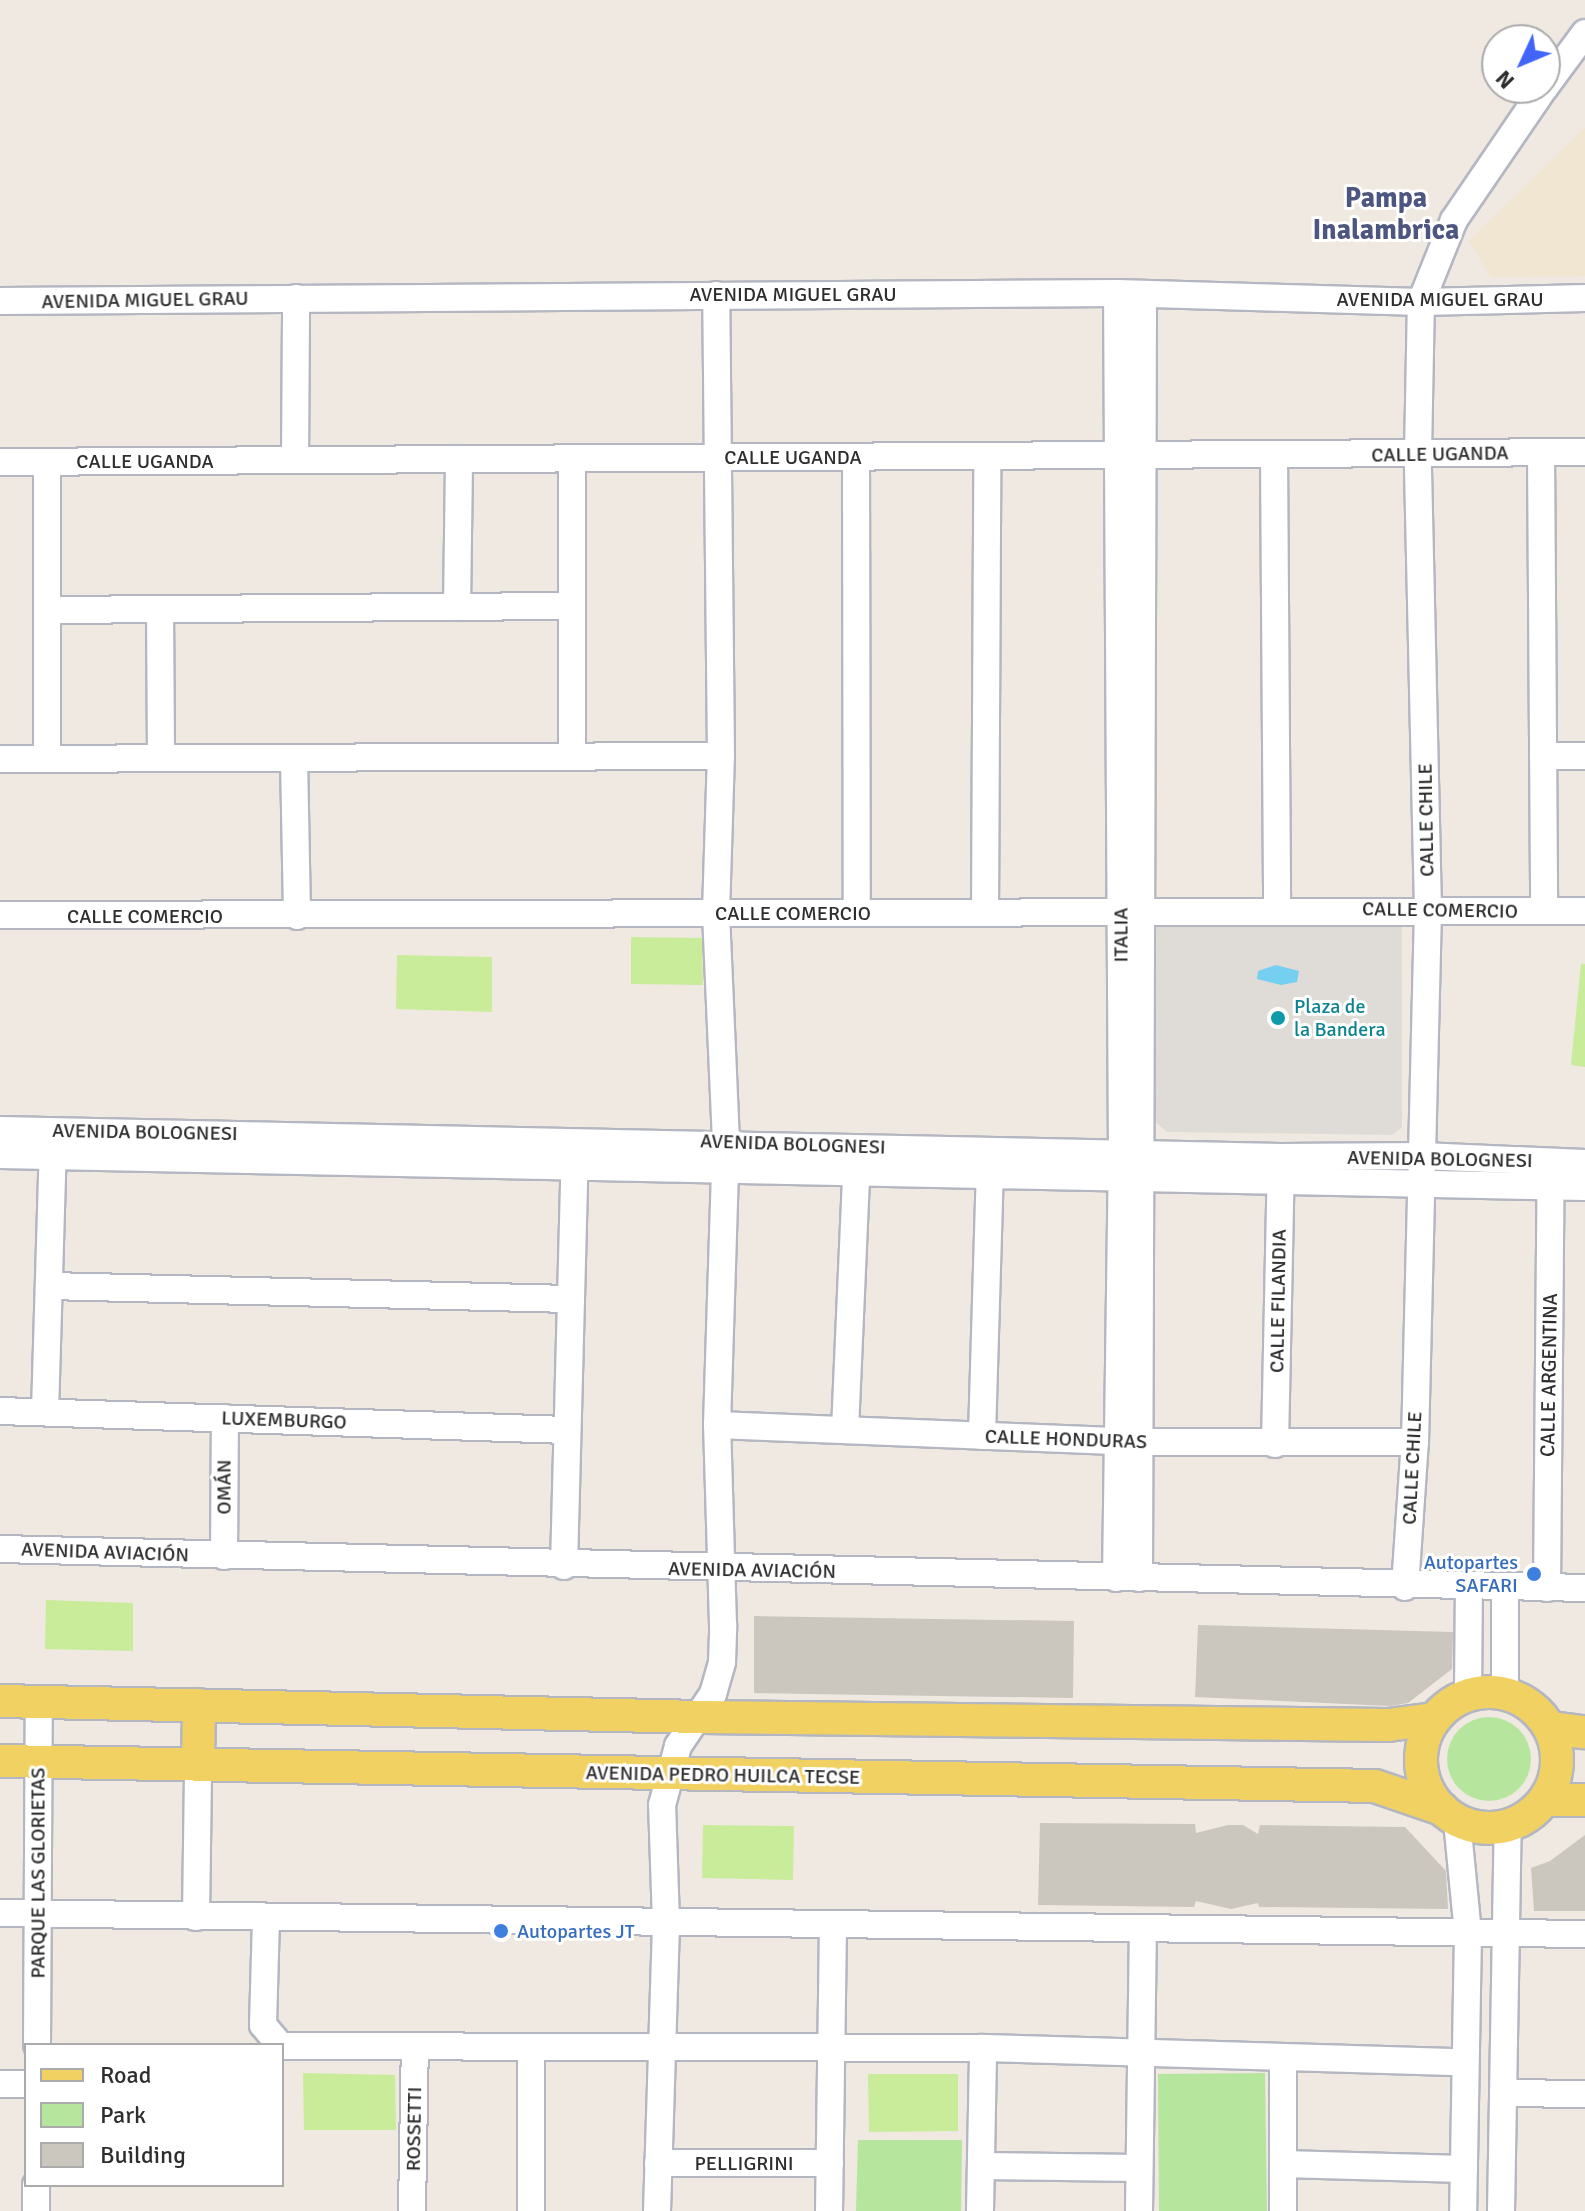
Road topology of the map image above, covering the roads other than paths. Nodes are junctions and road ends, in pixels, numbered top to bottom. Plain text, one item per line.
1 (1585, 33) edge
2 (1561, 66) edge
3 (1534, 104) edge
4 (1130, 294) junction
5 (716, 295) junction
6 (296, 298) junction
7 (1585, 298) edge
8 (0, 301) edge
9 (1421, 302) junction
10 (1585, 452) edge
11 (1541, 453) junction
12 (1418, 454) junction
13 (1130, 455) junction
14 (987, 456) junction
15 (1274, 456) junction
16 (717, 457) junction
17 (856, 457) junction
18 (572, 458) junction
19 (459, 459) junction
20 (295, 460) junction
21 (0, 462) edge
22 (47, 462) junction
23 (572, 606) junction
24 (457, 607) junction
25 (160, 609) junction
26 (47, 610) junction
27 (572, 756) junction
28 (721, 756) junction
29 (1543, 756) junction
30 (1585, 756) edge
31 (161, 758) junction
32 (294, 758) junction
33 (0, 759) edge
34 (47, 759) junction
35 (1277, 908) junction
36 (1131, 910) junction
37 (1428, 910) junction
38 (1544, 911) junction
39 (1585, 911) edge
40 (985, 912) junction
41 (716, 913) junction
42 (857, 913) junction
43 (0, 915) edge
44 (297, 916) junction
45 (0, 1130) edge
46 (575, 1138) junction
47 (726, 1142) junction
48 (53, 1143) junction
49 (858, 1145) junction
50 (0, 1155) edge
51 (1422, 1156) junction
52 (990, 1162) junction
53 (1585, 1163) edge
54 (1131, 1166) junction
55 (574, 1167) junction
56 (1281, 1169) junction
57 (725, 1170) junction
58 (856, 1172) junction
59 (1551, 1174) junction
60 (1420, 1183) junction
61 (1585, 1187) edge
62 (49, 1286) junction
63 (571, 1299) junction
64 (0, 1411) edge
65 (45, 1412) junction
66 (225, 1418) junction
67 (717, 1425) junction
68 (567, 1430) junction
69 (845, 1430) junction
70 (982, 1436) junction
71 (1128, 1441) junction
72 (1415, 1442) junction
73 (1275, 1444) junction
74 (0, 1549) edge
75 (224, 1556) junction
76 (564, 1566) junction
77 (720, 1570) junction
78 (1128, 1578) junction
79 (1469, 1585) junction
80 (1505, 1586) junction
81 (1405, 1587) junction
82 (1547, 1588) junction
83 (1585, 1588) edge
84 (1505, 1694) junction
85 (1468, 1695) junction
86 (0, 1701) edge
87 (39, 1702) junction
88 (199, 1705) junction
89 (702, 1717) junction
90 (1434, 1719) junction
91 (1550, 1728) junction
92 (1585, 1732) edge
93 (0, 1761) edge
94 (39, 1762) junction
95 (198, 1765) junction
96 (666, 1774) junction
97 (1545, 1800) junction
98 (1585, 1800) edge
99 (1450, 1815) junction
100 (1508, 1826) junction
101 (0, 1913) edge
102 (38, 1913) junction
103 (196, 1917) junction
104 (266, 1918) junction
105 (666, 1923) junction
106 (833, 1927) junction
107 (1143, 1930) junction
108 (1468, 1933) junction
109 (1505, 1933) junction
110 (1585, 1934) edge
111 (37, 2043) edge
112 (278, 2043) edge
113 (284, 2046) edge
114 (415, 2047) junction
115 (531, 2048) junction
116 (983, 2048) junction
117 (659, 2050) junction
118 (832, 2052) junction
119 (1141, 2055) junction
120 (1283, 2057) junction
121 (1464, 2062) junction
122 (0, 2084) edge
123 (24, 2084) edge
124 (1503, 2093) junction
125 (1585, 2094) edge
126 (658, 2163) junction
127 (830, 2163) junction
128 (1283, 2164) junction
129 (982, 2166) junction
130 (1139, 2168) junction
131 (1464, 2169) junction
132 (36, 2187) edge
133 (36, 2211) edge
134 (412, 2211) edge
135 (531, 2211) edge
136 (657, 2211) edge
137 (829, 2211) edge
138 (980, 2211) edge
139 (1139, 2211) edge
140 (1283, 2211) edge
141 (1463, 2211) edge
142 (1501, 2211) edge

1 - 2 street, CALLE CHILE
3 - 9 street, CALLE CHILE
4 - 5 street, AVENIDA MIGUEL GRAU
4 - 9 street, AVENIDA MIGUEL GRAU
4 - 13 street, ITALIA
5 - 6 street, AVENIDA MIGUEL GRAU
5 - 16 street
6 - 8 street, AVENIDA MIGUEL GRAU
6 - 20 street
7 - 9 street, AVENIDA MIGUEL GRAU
9 - 12 street, CALLE CHILE
10 - 11 street, CALLE UGANDA
11 - 12 street, CALLE UGANDA
11 - 29 street
12 - 15 street, CALLE UGANDA
12 - 37 street, CALLE CHILE
13 - 14 street, CALLE UGANDA
13 - 15 street, CALLE UGANDA
13 - 36 street, ITALIA
14 - 17 street, CALLE UGANDA
14 - 40 street
15 - 35 street
16 - 17 street, CALLE UGANDA
16 - 18 street, CALLE UGANDA
16 - 28 street
17 - 42 street
18 - 19 street, CALLE UGANDA
18 - 23 street
19 - 20 street, CALLE UGANDA
19 - 24 street
20 - 22 street, CALLE UGANDA
21 - 22 street, CALLE UGANDA
22 - 26 street
23 - 24 street
23 - 27 street
24 - 25 street
25 - 26 street
25 - 31 street
26 - 34 street
27 - 28 street
27 - 32 street
28 - 41 street
29 - 30 street
29 - 38 street
31 - 32 street
31 - 34 street
32 - 44 street
33 - 34 street
35 - 36 street, CALLE COMERCIO
35 - 37 street, CALLE COMERCIO
36 - 40 street, CALLE COMERCIO
36 - 54 street, ITALIA
37 - 38 street, CALLE COMERCIO
37 - 51 street, CALLE CHILE
38 - 39 street, CALLE COMERCIO
40 - 42 street, CALLE COMERCIO
41 - 42 street, CALLE COMERCIO
41 - 44 street, CALLE COMERCIO
41 - 47 street
43 - 44 street, CALLE COMERCIO
45 - 48 street, AVENIDA BOLOGNESI
46 - 47 street, AVENIDA BOLOGNESI
46 - 48 street, AVENIDA BOLOGNESI
46 - 55 street
47 - 49 street, AVENIDA BOLOGNESI
47 - 57 street
48 - 50 street, AVENIDA BOLOGNESI
48 - 55 street, AVENIDA BOLOGNESI
48 - 62 street
49 - 52 street, AVENIDA BOLOGNESI
49 - 58 street
51 - 56 street, AVENIDA BOLOGNESI
51 - 59 street, AVENIDA BOLOGNESI
51 - 60 street, CALLE CHILE
52 - 54 street, AVENIDA BOLOGNESI
52 - 58 street, AVENIDA BOLOGNESI
52 - 70 street
53 - 59 street, AVENIDA BOLOGNESI
54 - 56 street, AVENIDA BOLOGNESI
54 - 71 street, ITALIA
55 - 57 street, AVENIDA BOLOGNESI
55 - 63 street
56 - 60 street, AVENIDA BOLOGNESI
56 - 73 street, CALLE FILANDIA
57 - 58 street, AVENIDA BOLOGNESI
57 - 67 street
58 - 69 street
59 - 60 street, AVENIDA BOLOGNESI
59 - 61 street, AVENIDA BOLOGNESI
59 - 82 street, CALLE ARGENTINA
60 - 72 street, CALLE CHILE
62 - 63 street
62 - 65 street
63 - 68 street
64 - 65 street, LUXEMBURGO
65 - 66 street, LUXEMBURGO
66 - 68 street, LUXEMBURGO
66 - 75 street, OMÁN
67 - 69 street, CALLE HONDURAS
67 - 77 street
68 - 76 street
69 - 70 street, CALLE HONDURAS
70 - 71 street, CALLE HONDURAS
71 - 73 street, CALLE HONDURAS
71 - 78 street, ITALIA
72 - 73 street, CALLE HONDURAS
72 - 81 street, CALLE CHILE
74 - 75 street, AVENIDA AVIACIÓN
75 - 76 street, AVENIDA AVIACIÓN
76 - 77 street, AVENIDA AVIACIÓN
77 - 78 street, AVENIDA AVIACIÓN
77 - 89 street
78 - 81 street, AVENIDA AVIACIÓN
79 - 80 street, AVENIDA AVIACIÓN
79 - 81 street, AVENIDA AVIACIÓN
79 - 85 street
80 - 82 street, AVENIDA AVIACIÓN
80 - 84 street
82 - 83 street, AVENIDA AVIACIÓN
84 - 85 main road
84 - 91 main road
85 - 90 main road
86 - 87 main road
87 - 88 main road
87 - 94 street, PARQUE LAS GLORIETAS
88 - 89 main road
88 - 95 main road
89 - 90 main road
89 - 96 street
90 - 99 main road
91 - 92 main road
91 - 97 main road
93 - 94 main road, AVENIDA PEDRO HUILCA TECSE
94 - 95 main road, AVENIDA PEDRO HUILCA TECSE
94 - 102 street, PARQUE LAS GLORIETAS
95 - 96 main road, AVENIDA PEDRO HUILCA TECSE
95 - 103 street
96 - 99 main road, AVENIDA PEDRO HUILCA TECSE
96 - 105 street
97 - 98 main road
97 - 100 main road
99 - 100 main road
99 - 108 street
100 - 109 street
101 - 102 street
102 - 103 street
102 - 111 street, PARQUE LAS GLORIETAS
103 - 104 street
104 - 105 street
104 - 112 street
105 - 106 street
105 - 117 street
106 - 107 street
106 - 118 street
107 - 108 street
107 - 119 street
108 - 109 street
108 - 121 street
109 - 110 street
109 - 124 street
113 - 114 street
114 - 115 street
114 - 134 street, ROSSETTI
115 - 117 street
115 - 135 street
116 - 118 street
116 - 119 street
116 - 129 street
117 - 118 street
117 - 126 street
118 - 127 street
119 - 120 street
119 - 130 street
120 - 121 street
120 - 128 street
121 - 131 street
122 - 123 street
124 - 125 street
124 - 142 street
126 - 127 street, PELLIGRINI
126 - 136 street
127 - 137 street
128 - 131 street
128 - 140 street
129 - 130 street
129 - 138 street
130 - 139 street
131 - 141 street
132 - 133 street

